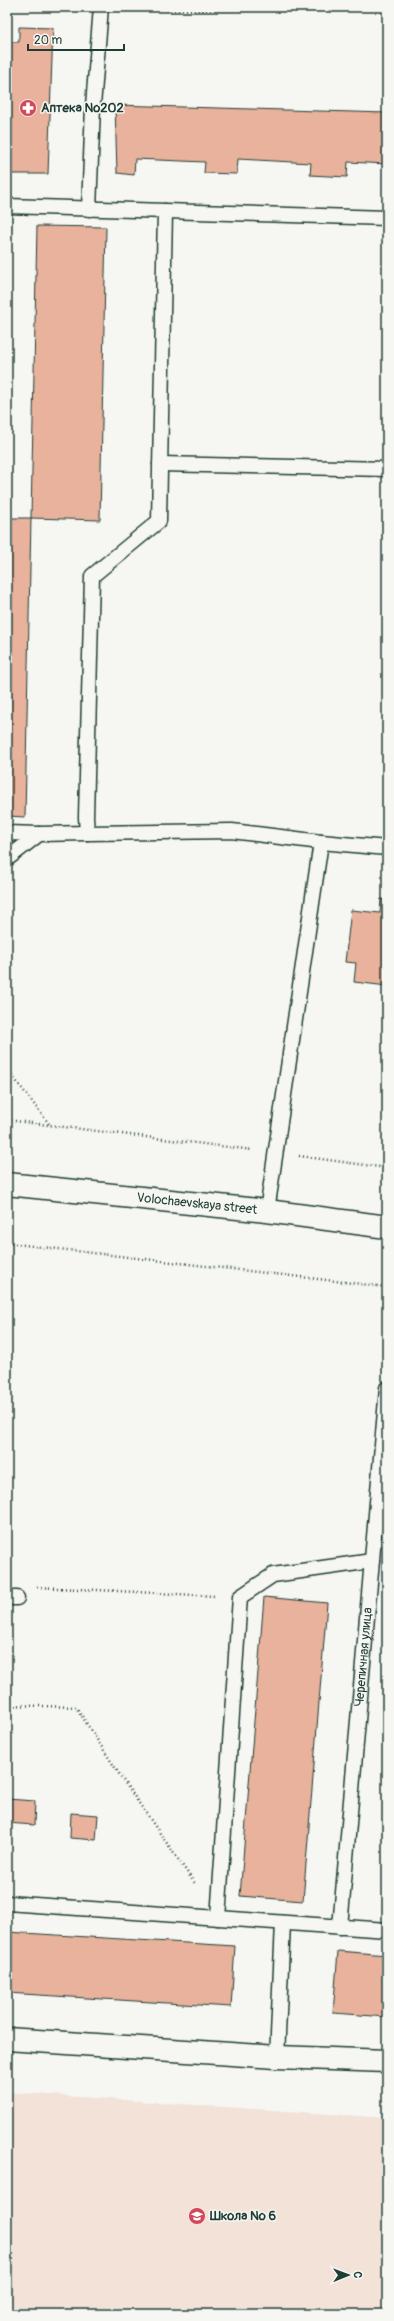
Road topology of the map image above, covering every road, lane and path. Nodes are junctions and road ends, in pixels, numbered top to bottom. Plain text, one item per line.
1 (101, 9) edge
2 (387, 9) edge
3 (7, 206) edge
4 (89, 209) junction
5 (165, 211) junction
6 (387, 218) edge
7 (160, 464) junction
8 (387, 469) edge
9 (7, 833) edge
10 (87, 833) junction
11 (39, 834) junction
12 (322, 842) junction
13 (387, 848) edge
14 (7, 859) edge
15 (7, 1069) edge
16 (7, 1120) edge
17 (50, 1125) junction
18 (277, 1153) junction
19 (387, 1168) edge
20 (7, 1184) edge
21 (267, 1211) junction
22 (387, 1227) edge
23 (7, 1243) edge
24 (387, 1286) edge
25 (387, 1388) edge
26 (372, 1561) junction
27 (30, 1587) dead end
28 (240, 1597) junction
29 (7, 1705) edge
30 (7, 1903) edge
31 (218, 1918) junction
32 (283, 1923) junction
33 (340, 1927) junction
34 (387, 1930) edge
35 (7, 2039) edge
36 (277, 2057) junction
37 (387, 2061) edge

1 - 2 path
1 - 4 lane
3 - 4 lane
4 - 5 lane
5 - 6 lane
5 - 7 lane
7 - 8 lane
7 - 10 lane
9 - 11 lane
10 - 11 lane
10 - 12 lane
11 - 14 lane
12 - 13 lane
12 - 18 lane
15 - 17 path
16 - 17 path
17 - 18 path
18 - 19 path
18 - 21 lane
20 - 21 street, Volochaevskaya street
21 - 22 street, Volochaevskaya street
23 - 24 path
25 - 26 lane, Черепичная улица
26 - 28 lane
26 - 33 lane, Черепичная улица
27 - 28 path
28 - 31 lane
29 - 31 path
30 - 31 lane
31 - 32 lane
32 - 33 lane
32 - 36 lane
33 - 34 lane
35 - 36 street
36 - 37 street

